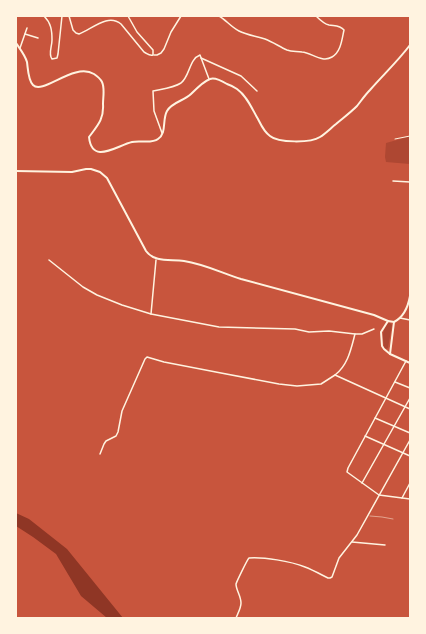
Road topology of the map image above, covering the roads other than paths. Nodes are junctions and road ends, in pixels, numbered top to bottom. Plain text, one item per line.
1 (44, 16) edge
2 (62, 16) edge
3 (69, 16) edge
4 (128, 16) edge
5 (181, 16) edge
6 (219, 16) edge
7 (316, 16) edge
8 (27, 28) dead end
9 (25, 34) junction
10 (38, 38) dead end
11 (16, 43) edge
12 (410, 45) edge
13 (20, 48) junction
14 (153, 54) junction
15 (201, 58) junction
16 (209, 79) junction
17 (257, 91) dead end
18 (162, 133) junction
19 (410, 136) edge
20 (395, 139) dead end
21 (16, 171) edge
22 (393, 181) dead end
23 (410, 182) edge
24 (49, 260) dead end
25 (156, 260) junction
26 (410, 296) edge
27 (151, 314) junction
28 (400, 318) junction
29 (410, 320) edge
30 (388, 321) junction
31 (394, 322) junction
32 (374, 329) dead end
33 (355, 334) junction
34 (390, 354) junction
35 (406, 361) junction
36 (410, 363) edge
37 (335, 375) junction
38 (395, 382) junction
39 (410, 388) edge
40 (386, 398) junction
41 (410, 398) edge
42 (405, 407) junction
43 (410, 409) edge
44 (375, 418) junction
45 (394, 426) junction
46 (410, 433) edge
47 (365, 436) junction
48 (410, 440) edge
49 (384, 444) junction
50 (403, 453) junction
51 (100, 454) dead end
52 (410, 456) edge
53 (362, 483) junction
54 (410, 483) edge
55 (379, 495) junction
56 (402, 498) junction
57 (410, 499) edge
58 (352, 542) junction
59 (385, 545) dead end
60 (236, 618) edge

1 - 2 street
3 - 14 street
4 - 14 street
5 - 14 street
6 - 7 street
8 - 9 street
9 - 10 street
9 - 13 street
11 - 13 street
12 - 16 street
13 - 18 street
15 - 16 street
15 - 17 street
15 - 18 street
16 - 18 street
19 - 20 street
21 - 25 street
22 - 23 street
24 - 27 street
25 - 27 street
25 - 30 street
26 - 28 street
27 - 33 street
28 - 29 street
28 - 31 street
30 - 31 street
30 - 34 street
31 - 34 street
32 - 33 street
33 - 37 street
34 - 35 street
35 - 36 street
35 - 38 street
37 - 40 street
37 - 51 street
38 - 39 street
38 - 40 street
40 - 42 street
40 - 44 street
41 - 42 street
42 - 43 street
42 - 45 street
44 - 45 street
44 - 47 street
45 - 46 street
45 - 49 street
47 - 49 street
47 - 53 street
48 - 50 street
49 - 50 street
49 - 53 street
50 - 52 street
50 - 55 street
53 - 55 street
54 - 56 street
55 - 56 street
55 - 58 street
56 - 57 street
58 - 59 street
58 - 60 street

